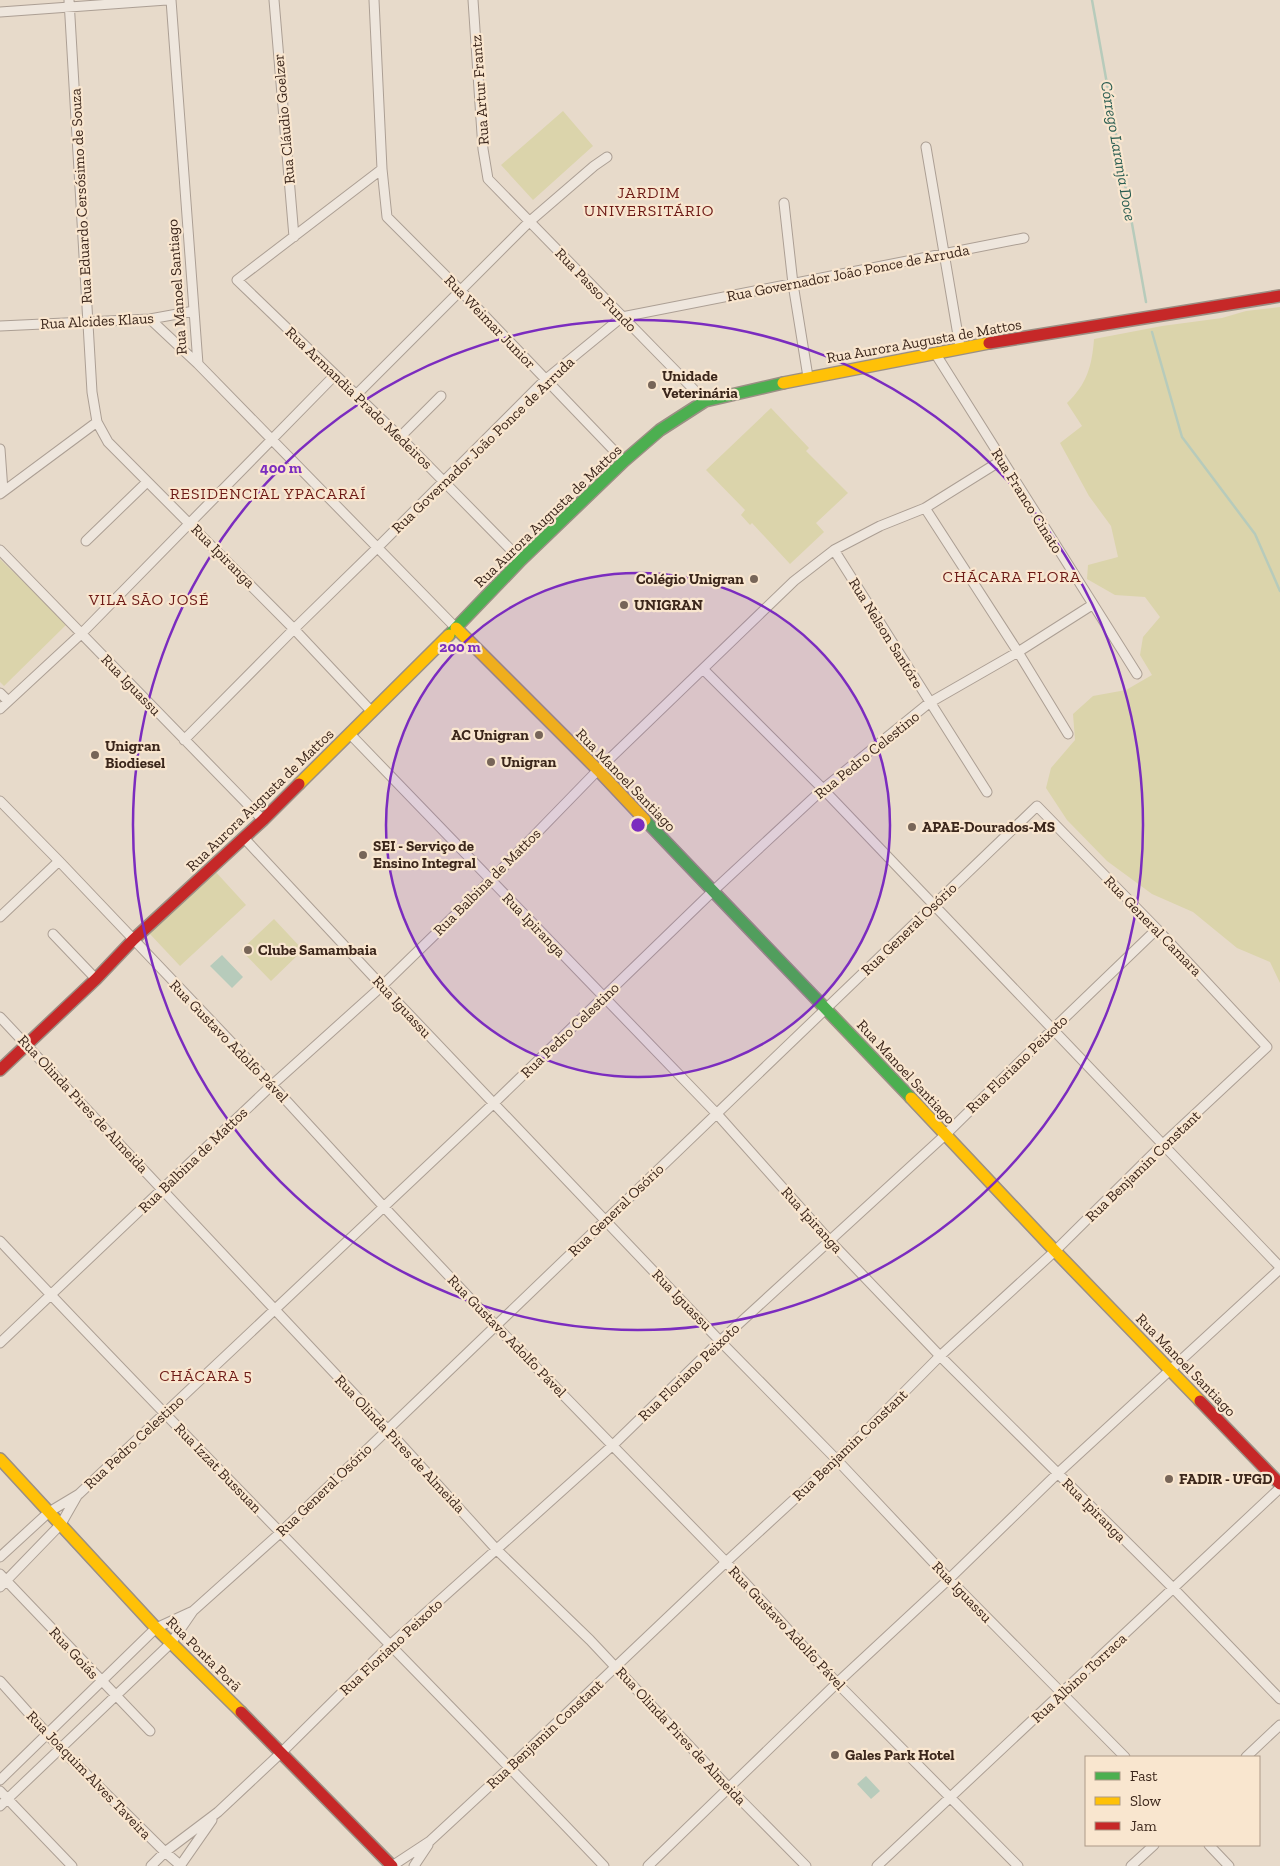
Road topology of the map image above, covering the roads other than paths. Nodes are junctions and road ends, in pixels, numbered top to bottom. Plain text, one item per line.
1 (167, 0) edge
2 (171, 0) edge
3 (274, 0) edge
4 (374, 0) edge
5 (473, 0) edge
6 (70, 4) edge
7 (0, 12) edge
8 (926, 147) dead end
9 (607, 157) dead end
10 (382, 169) junction
11 (488, 179) joint
12 (784, 203) dead end
13 (529, 222) junction
14 (294, 237) junction
15 (1024, 238) dead end
16 (944, 254) junction
17 (793, 284) junction
18 (460, 290) junction
19 (1280, 296) edge
20 (194, 312) junction
21 (622, 316) junction
22 (150, 319) junction
23 (88, 321) junction
24 (0, 326) edge
25 (960, 348) junction
26 (935, 353) junction
27 (198, 364) junction
28 (335, 375) junction
29 (808, 377) junction
30 (545, 380) junction
31 (92, 392) joint
32 (356, 395) junction
33 (441, 396) dead end
34 (705, 401) junction
35 (97, 422) junction
36 (400, 437) junction
37 (270, 439) junction
38 (0, 450) edge
39 (1002, 460) junction
40 (624, 461) junction
41 (443, 481) junction
42 (147, 482) junction
43 (2, 493) edge
44 (925, 508) junction
45 (191, 524) junction
46 (86, 541) dead end
47 (378, 548) junction
48 (0, 550) edge
49 (834, 550) junction
50 (521, 560) junction
51 (1092, 605) junction
52 (456, 628) junction
53 (294, 629) junction
54 (82, 634) junction
55 (1018, 652) junction
56 (703, 669) junction
57 (1137, 674) dead end
58 (0, 693) edge
59 (8, 701) junction
60 (929, 703) junction
61 (0, 709) edge
62 (372, 712) junction
63 (350, 734) junction
64 (1068, 734) dead end
65 (184, 740) junction
66 (598, 770) junction
67 (823, 789) junction
68 (987, 792) dead end
69 (0, 801) edge
70 (1037, 806) joint
71 (263, 820) junction
72 (244, 838) junction
73 (59, 861) junction
74 (491, 880) junction
75 (712, 892) junction
76 (934, 905) junction
77 (0, 917) edge
78 (1157, 929) junction
79 (53, 934) dead end
80 (133, 940) junction
81 (96, 979) junction
82 (382, 986) junction
83 (604, 997) junction
84 (826, 1009) junction
85 (0, 1017) edge
86 (1052, 1030) junction
87 (27, 1044) junction
88 (1267, 1047) joint
89 (0, 1070) edge
90 (272, 1085) junction
91 (494, 1104) junction
92 (717, 1114) junction
93 (944, 1136) junction
94 (1163, 1144) junction
95 (162, 1188) junction
96 (384, 1207) junction
97 (605, 1221) junction
98 (0, 1241) edge
99 (830, 1241) junction
100 (1055, 1252) junction
101 (1280, 1268) edge
102 (51, 1295) junction
103 (276, 1309) junction
104 (496, 1326) junction
105 (720, 1341) junction
106 (0, 1344) edge
107 (940, 1356) junction
108 (1170, 1370) junction
109 (164, 1413) junction
110 (388, 1430) junction
111 (612, 1445) junction
112 (0, 1459) edge
113 (837, 1460) junction
114 (1057, 1474) junction
115 (1280, 1484) edge
116 (1280, 1488) edge
117 (78, 1494) junction
118 (49, 1512) junction
119 (61, 1524) junction
120 (280, 1533) junction
121 (497, 1550) junction
122 (0, 1556) edge
123 (726, 1562) junction
124 (949, 1579) junction
125 (2, 1580) edge
126 (1174, 1589) junction
127 (193, 1611) junction
128 (156, 1628) junction
129 (171, 1643) junction
130 (391, 1644) junction
131 (616, 1667) junction
132 (0, 1681) edge
133 (101, 1682) junction
134 (837, 1683) junction
135 (1062, 1693) junction
136 (115, 1695) junction
137 (1280, 1699) edge
138 (1280, 1725) edge
139 (150, 1731) dead end
140 (49, 1734) junction
141 (60, 1748) junction
142 (282, 1752) junction
143 (1124, 1756) edge
144 (1247, 1756) edge
145 (510, 1767) junction
146 (0, 1780) edge
147 (729, 1788) junction
148 (0, 1791) edge
149 (951, 1797) junction
150 (8, 1798) junction
151 (0, 1806) edge
152 (218, 1812) junction
153 (430, 1841) junction
154 (1153, 1846) edge
155 (1211, 1846) edge
156 (165, 1852) junction
157 (72, 1866) edge
158 (151, 1866) edge
159 (180, 1866) edge
160 (392, 1866) edge
161 (414, 1866) edge
162 (604, 1866) edge
163 (648, 1866) edge
164 (806, 1866) edge
165 (877, 1866) edge
166 (1018, 1866) edge
167 (1131, 1866) edge
168 (1229, 1866) edge

1 - 6 street
2 - 20 street, Rua Manoel Santiago
3 - 14 street, Rua Cláudio Goelzer
4 - 10 street
5 - 11 street, Rua Artur Frantz
6 - 7 street
6 - 23 street, Rua Eduardo Cersósimo de Souza
8 - 16 street
9 - 13 street
10 - 14 street
10 - 18 street, Rua Weimar Junior
11 - 13 street, Rua Passo Fundo
12 - 17 street
13 - 18 street
13 - 21 street, Rua Passo Fundo
14 - 28 street, Rua Armandia Prado Medeiros
15 - 16 street, Rua Governador João Ponce de Arruda
16 - 17 street, Rua Governador João Ponce de Arruda
16 - 25 street
17 - 21 street, Rua Governador João Ponce de Arruda
17 - 29 street
18 - 30 street, Rua Weimar Junior
18 - 32 street
19 - 25 street, Rua Aurora Augusta de Mattos
20 - 22 street, Rua Alcides Klaus
20 - 27 street, Rua Manoel Santiago
21 - 30 street, Rua Governador João Ponce de Arruda
21 - 34 street, Rua Passo Fundo
22 - 23 street, Rua Alcides Klaus
22 - 27 street
23 - 24 street, Rua Alcides Klaus
23 - 31 street, Rua Eduardo Cersósimo de Souza
25 - 26 street, Rua Aurora Augusta de Mattos
26 - 29 street, Rua Aurora Augusta de Mattos
26 - 39 street, Rua Franco Cinato
27 - 37 street, Rua Manoel Santiago
28 - 32 street, Rua Armandia Prado Medeiros
28 - 37 street
29 - 34 street, Rua Aurora Augusta de Mattos
30 - 40 street, Rua Weimar Junior
30 - 41 street, Rua Governador João Ponce de Arruda
31 - 35 street, Rua Ipiranga
32 - 36 street, Rua Armandia Prado Medeiros
33 - 36 street
34 - 40 street, Rua Aurora Augusta de Mattos
35 - 42 street, Rua Ipiranga
35 - 43 street
36 - 41 street, Rua Armandia Prado Medeiros
37 - 45 street
37 - 47 street, Rua Manoel Santiago
38 - 43 street
39 - 44 street, Rua Balbina de Mattos
39 - 51 street, Rua Franco Cinato
40 - 50 street, Rua Aurora Augusta de Mattos
41 - 47 street, Rua Governador João Ponce de Arruda
41 - 50 street, Rua Armandia Prado Medeiros
42 - 45 street, Rua Ipiranga
42 - 46 street
44 - 49 street, Rua Balbina de Mattos
44 - 55 street
45 - 53 street, Rua Ipiranga
45 - 54 street
47 - 52 street, Rua Manoel Santiago
47 - 53 street, Rua Governador João Ponce de Arruda
48 - 54 street, Rua Iguassu
49 - 56 street, Rua Balbina de Mattos
49 - 60 street, Rua Nelson Santóre
50 - 52 street, Rua Aurora Augusta de Mattos
51 - 55 street, Rua Pedro Celestino
51 - 57 street, Rua Franco Cinato
52 - 62 street, Rua Aurora Augusta de Mattos
52 - 66 street, Rua Manoel Santiago
53 - 62 street, Rua Ipiranga
53 - 65 street, Rua Governador João Ponce de Arruda
54 - 59 street
54 - 65 street, Rua Iguassu
55 - 60 street, Rua Pedro Celestino
55 - 64 street
56 - 66 street, Rua Balbina de Mattos
56 - 67 street
58 - 59 street
59 - 61 street
60 - 67 street, Rua Pedro Celestino
60 - 68 street, Rua Nelson Santóre
62 - 63 street, Rua Aurora Augusta de Mattos
63 - 71 street, Rua Aurora Augusta de Mattos
63 - 74 street, Rua Ipiranga
65 - 71 street, Rua Iguassu
66 - 74 street, Rua Balbina de Mattos
66 - 75 street, Rua Manoel Santiago
67 - 75 street, Rua Pedro Celestino
67 - 76 street
69 - 73 street, Rua Gustavo Adolfo Pável
70 - 76 street, Rua General Osório
70 - 78 street, Rua General Camara
71 - 72 street, Rua Aurora Augusta de Mattos
72 - 80 street, Rua Aurora Augusta de Mattos
72 - 82 street, Rua Iguassu
73 - 77 street
73 - 80 street, Rua Gustavo Adolfo Pável
74 - 82 street, Rua Balbina de Mattos
74 - 83 street, Rua Ipiranga
75 - 83 street, Rua Pedro Celestino
75 - 84 street, Rua Manoel Santiago
76 - 84 street, Rua General Osório
76 - 86 street
78 - 86 street, Rua Floriano Peixoto
78 - 88 street, Rua General Camara
79 - 81 street
80 - 81 street, Rua Aurora Augusta de Mattos
80 - 90 street, Rua Gustavo Adolfo Pável
81 - 87 street, Rua Aurora Augusta de Mattos
82 - 90 street, Rua Balbina de Mattos
82 - 91 street, Rua Iguassu
83 - 91 street, Rua Pedro Celestino
83 - 92 street, Rua Ipiranga
84 - 92 street, Rua General Osório
84 - 93 street, Rua Manoel Santiago
85 - 87 street, Rua Olinda Pires de Almeida
86 - 93 street, Rua Floriano Peixoto
86 - 94 street
87 - 89 street, Rua Aurora Augusta de Mattos
87 - 95 street, Rua Olinda Pires de Almeida
88 - 94 street, Rua Benjamin Constant
90 - 95 street, Rua Balbina de Mattos
90 - 96 street, Rua Gustavo Adolfo Pável
91 - 96 street, Rua Pedro Celestino
91 - 97 street, Rua Iguassu
92 - 97 street, Rua General Osório
92 - 99 street, Rua Ipiranga
93 - 99 street, Rua Floriano Peixoto
93 - 100 street, Rua Manoel Santiago
94 - 100 street, Rua Benjamin Constant
94 - 101 street
95 - 102 street, Rua Balbina de Mattos
95 - 103 street, Rua Olinda Pires de Almeida
96 - 103 street, Rua Pedro Celestino
96 - 104 street, Rua Gustavo Adolfo Pável
97 - 104 street, Rua General Osório
97 - 105 street, Rua Iguassu
98 - 102 street, Rua Izzat Bussuan
99 - 105 street, Rua Floriano Peixoto
99 - 107 street, Rua Ipiranga
100 - 107 street, Rua Benjamin Constant
100 - 108 street, Rua Manoel Santiago
101 - 108 street
102 - 106 street, Rua Balbina de Mattos
102 - 109 street, Rua Izzat Bussuan
103 - 109 street, Rua Pedro Celestino
103 - 110 street, Rua Olinda Pires de Almeida
104 - 110 street, Rua General Osório
104 - 111 street, Rua Gustavo Adolfo Pável
105 - 111 street, Rua Floriano Peixoto
105 - 113 street, Rua Iguassu
107 - 113 street, Rua Benjamin Constant
107 - 114 street, Rua Ipiranga
108 - 114 street
108 - 115 street, Rua Manoel Santiago
109 - 117 street, Rua Pedro Celestino
109 - 120 street, Rua Izzat Bussuan
110 - 120 street, Rua General Osório
110 - 121 street, Rua Olinda Pires de Almeida
111 - 121 street, Rua Floriano Peixoto
111 - 123 street, Rua Gustavo Adolfo Pável
112 - 118 street, Rua Ponta Porã
113 - 123 street, Rua Benjamin Constant
113 - 124 street, Rua Iguassu
114 - 124 street
114 - 126 street, Rua Ipiranga
116 - 126 street, Rua Albino Torraca
117 - 118 street, Rua Pedro Celestino
117 - 119 street, Rua Pedro Celestino
118 - 119 street, Rua Ponta Porã
118 - 122 street, Rua Pedro Celestino
119 - 125 street, Rua Pedro Celestino
119 - 128 street, Rua Ponta Porã
120 - 127 street, Rua General Osório
120 - 130 street, Rua Izzat Bussuan
121 - 130 street, Rua Floriano Peixoto
121 - 131 street, Rua Olinda Pires de Almeida
123 - 131 street, Rua Benjamin Constant
123 - 134 street, Rua Gustavo Adolfo Pável
124 - 134 street
124 - 135 street, Rua Iguassu
125 - 133 street, Rua Goiás
126 - 135 street, Rua Albino Torraca
126 - 137 street, Rua Ipiranga
127 - 128 street, Rua General Osório
127 - 129 street, Rua General Osório
128 - 129 street, Rua Ponta Porã
128 - 133 street, Rua General Osório
129 - 136 street, Rua General Osório
129 - 142 street, Rua Ponta Porã
130 - 142 street, Rua Floriano Peixoto
130 - 145 street, Rua Izzat Bussuan
131 - 145 street, Rua Benjamin Constant
131 - 147 street, Rua Olinda Pires de Almeida
132 - 140 street, Rua Joaquim Alves Taveira
133 - 136 street, Rua Goiás
133 - 140 street, Rua General Osório
134 - 147 street
134 - 149 street, Rua Gustavo Adolfo Pável
135 - 143 street, Rua Iguassu
135 - 149 street, Rua Albino Torraca
136 - 139 street, Rua Goiás
136 - 141 street, Rua General Osório
138 - 144 street
140 - 141 street, Rua Joaquim Alves Taveira
140 - 146 street, Rua General Osório
141 - 150 street, Rua General Osório
141 - 156 street, Rua Joaquim Alves Taveira
142 - 152 street, Rua Floriano Peixoto
142 - 160 street, Rua Ponta Porã
145 - 153 street, Rua Benjamin Constant
145 - 162 street, Rua Izzat Bussuan
147 - 163 street
147 - 164 street, Rua Olinda Pires de Almeida
148 - 150 street
149 - 165 street, Rua Albino Torraca
149 - 166 street, Rua Gustavo Adolfo Pável
150 - 151 street, Rua General Osório
150 - 157 street
152 - 156 street, Rua Floriano Peixoto
152 - 159 street, Rua Floriano Peixoto
153 - 160 street, Rua Benjamin Constant
153 - 161 street, Rua Benjamin Constant
154 - 167 street
155 - 168 street
156 - 158 street, Rua Floriano Peixoto
156 - 159 street, Rua Joaquim Alves Taveira

